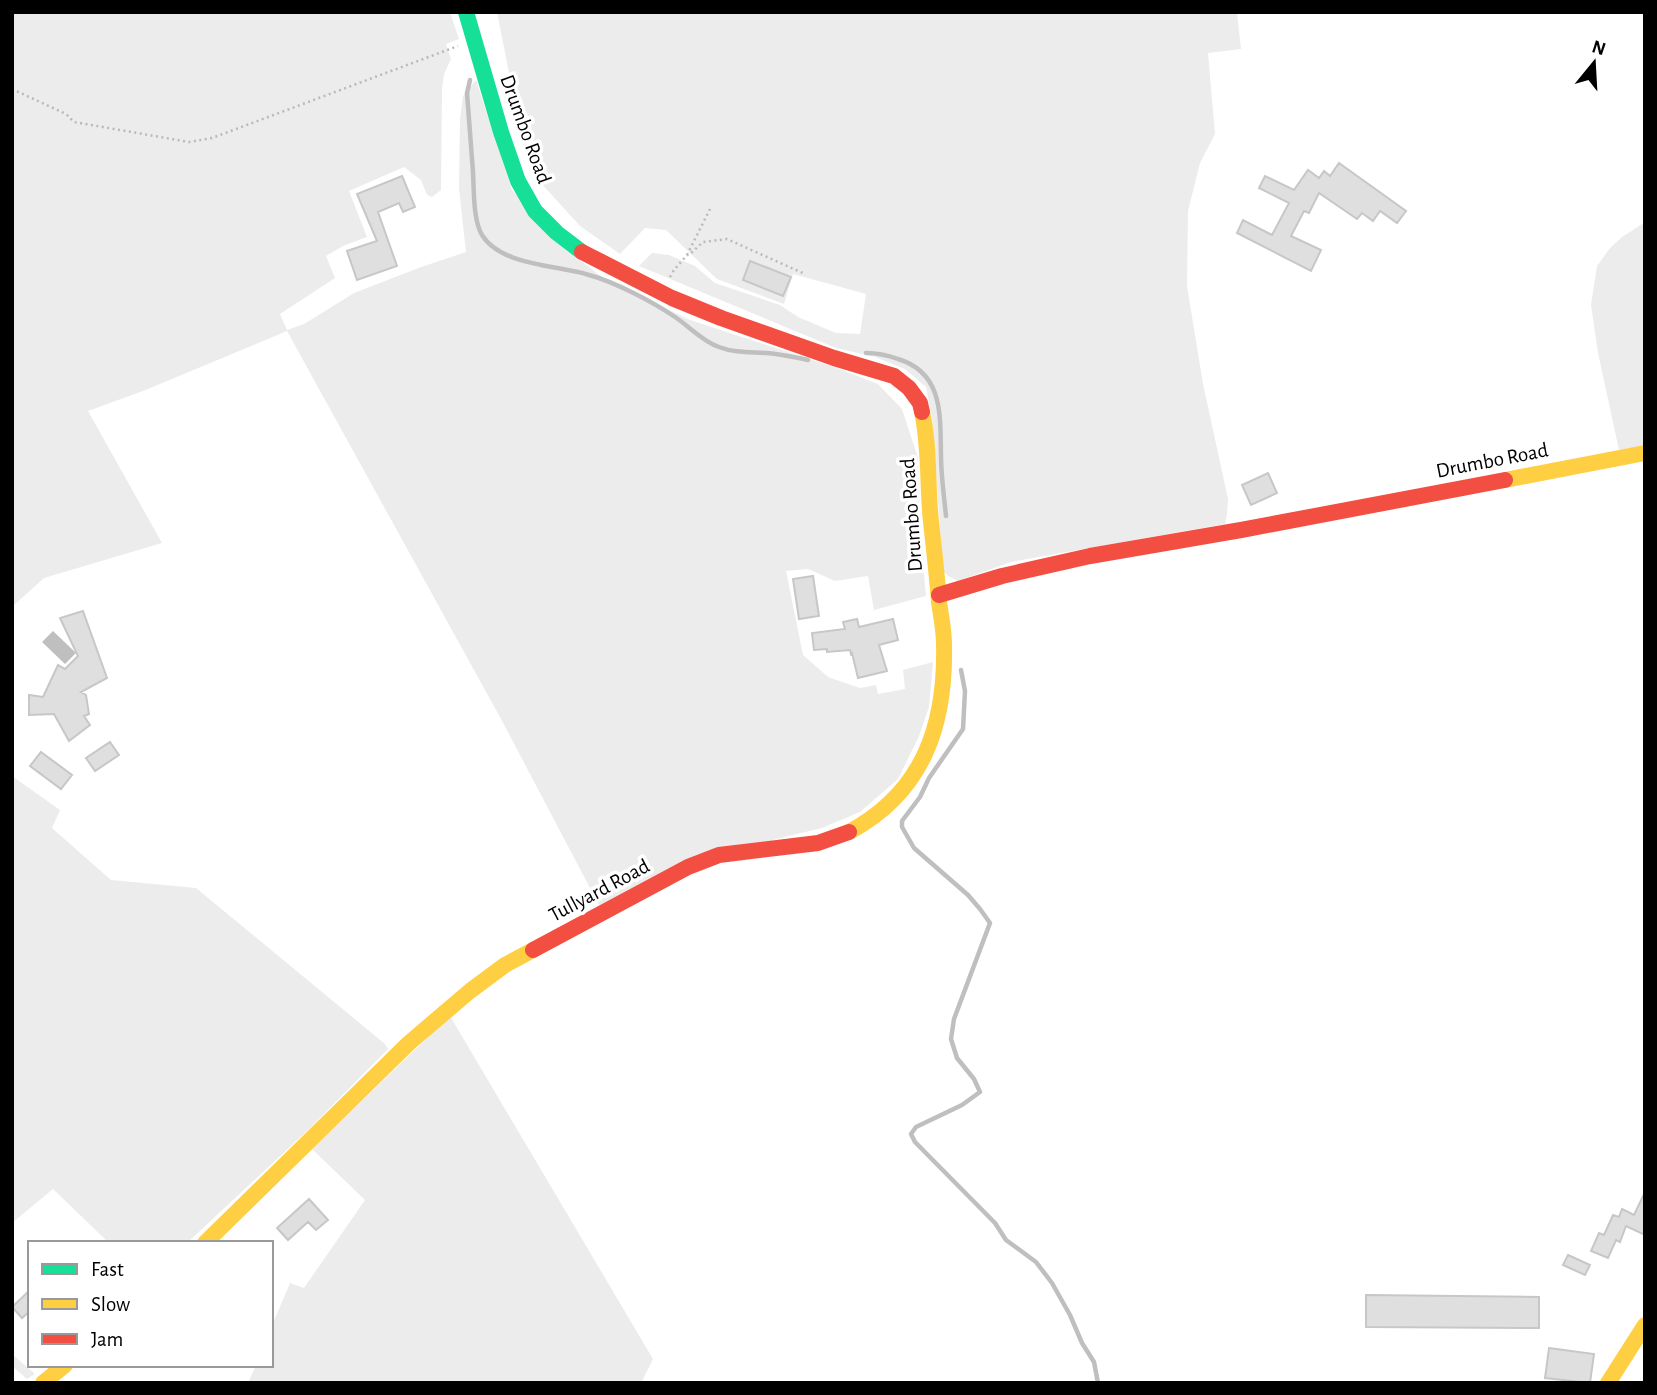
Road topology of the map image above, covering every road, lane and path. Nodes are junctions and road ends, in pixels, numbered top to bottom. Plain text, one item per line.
1 (466, 12) edge
2 (474, 40) junction
3 (12, 89) edge
4 (711, 207) dead end
5 (687, 255) junction
6 (805, 274) dead end
7 (663, 293) junction
8 (1645, 453) edge
9 (939, 595) junction
10 (207, 1241) edge
11 (1645, 1325) edge
12 (63, 1367) edge
13 (43, 1383) edge
14 (1608, 1383) edge

1 - 2 street, Drumbo Road
2 - 3 path
2 - 7 street, Drumbo Road
4 - 5 path
5 - 6 path
5 - 7 path
7 - 9 street, Drumbo Road
8 - 9 street, Drumbo Road
9 - 10 street, Tullyard Road
11 - 14 street
12 - 13 street

